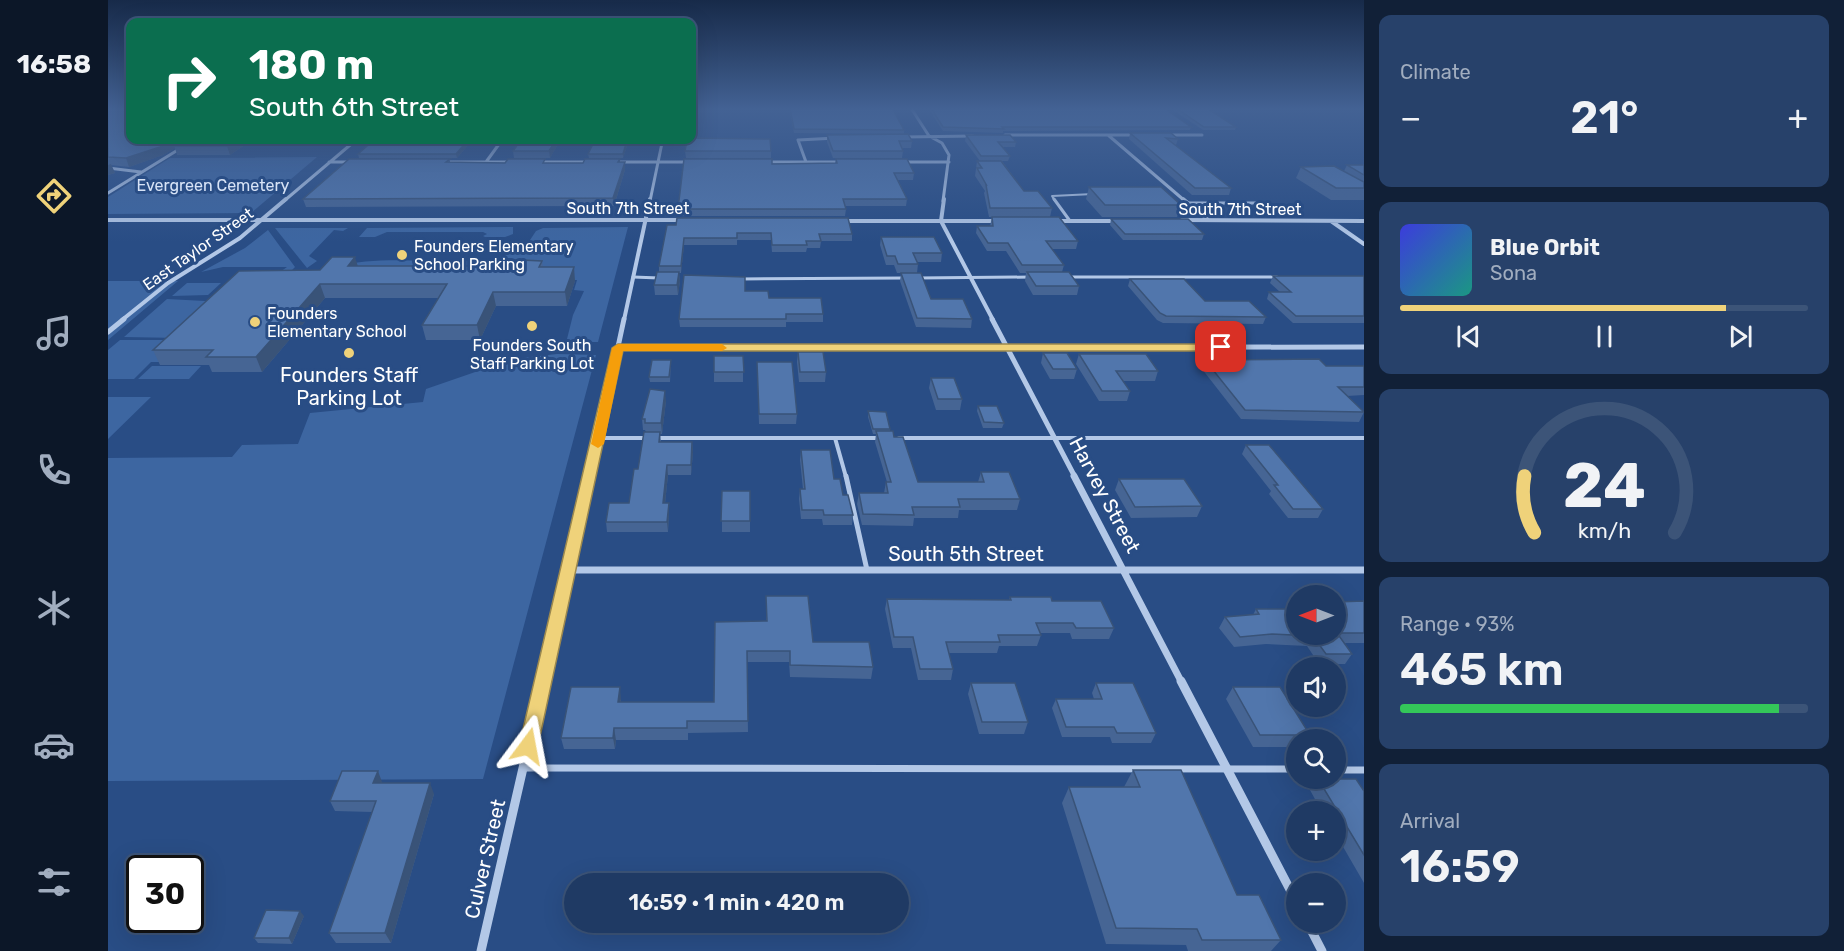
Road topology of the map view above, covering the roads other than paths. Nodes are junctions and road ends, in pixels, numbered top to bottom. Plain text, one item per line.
1 (174, 152) edge
2 (341, 152) edge
3 (493, 152) edge
4 (660, 152) edge
5 (802, 152) edge
6 (947, 152) edge
7 (1128, 152) edge
8 (329, 162) junction
9 (363, 162) edge
10 (441, 162) edge
11 (486, 162) junction
12 (519, 162) edge
13 (530, 162) edge
14 (595, 162) edge
15 (606, 162) edge
16 (657, 162) junction
17 (691, 162) edge
18 (760, 162) edge
19 (806, 162) junction
20 (854, 162) edge
21 (902, 162) edge
22 (949, 162) junction
23 (108, 168) edge
24 (142, 172) junction
25 (108, 193) edge
26 (1100, 194) edge
27 (1188, 203) junction
28 (1260, 203) dead end
29 (646, 219) junction
30 (108, 220) edge
31 (261, 220) junction
32 (693, 220) edge
33 (1174, 220) edge
34 (1209, 220) junction
35 (835, 221) edge
36 (941, 221) junction
37 (1000, 221) edge
38 (1047, 221) edge
39 (1071, 221) junction
40 (1128, 221) edge
41 (1330, 221) junction
42 (1364, 221) edge
43 (1364, 244) edge
44 (970, 276) junction
45 (633, 277) junction
46 (1036, 277) edge
47 (1058, 277) edge
48 (1287, 277) edge
49 (667, 278) edge
50 (734, 279) edge
51 (108, 332) edge
52 (1008, 347) junction
53 (1364, 347) edge
54 (618, 348) junction
55 (1054, 437) junction
56 (599, 438) junction
57 (835, 438) junction
58 (883, 438) edge
59 (894, 438) edge
60 (1364, 438) edge
61 (568, 570) junction
62 (867, 570) junction
63 (1364, 570) edge
64 (1124, 571) junction
65 (523, 768) junction
66 (1227, 769) junction
67 (1286, 769) edge
68 (1346, 770) edge
69 (1364, 770) edge
70 (1286, 882) edge
71 (1313, 933) edge
72 (481, 951) edge
73 (1322, 951) edge

1 - 24 street
2 - 8 street, East Taylor Street
3 - 11 street
4 - 16 street, Culver Street
5 - 19 street
6 - 22 street
7 - 27 street
8 - 9 street
8 - 31 street, East Taylor Street
10 - 11 street
11 - 12 street
13 - 14 street
15 - 16 street
16 - 17 street
16 - 29 street, Culver Street
18 - 19 street
19 - 20 street
21 - 22 street
22 - 36 street
23 - 24 street
24 - 25 street
26 - 39 lane
27 - 28 lane
27 - 34 street
29 - 31 street, South 7th Street
29 - 32 street, South 7th Street
29 - 45 street, Culver Street
30 - 31 street, South 7th Street
31 - 51 street, East Taylor Street
33 - 34 street, South 7th Street
34 - 41 street, South 7th Street
35 - 36 street
36 - 37 street
36 - 44 street, Harvey Street
38 - 39 street
39 - 40 street
41 - 42 street, South 7th Street
41 - 43 street
44 - 46 lane
44 - 50 lane
44 - 52 street, Harvey Street
45 - 49 lane
45 - 54 street, Culver Street
47 - 48 lane
52 - 53 street
52 - 54 street
52 - 55 street, Harvey Street
54 - 56 street, Culver Street
55 - 59 lane
55 - 60 lane
55 - 64 street, Harvey Street
56 - 57 lane
56 - 61 street, Culver Street
57 - 58 lane
57 - 62 lane
61 - 62 street, South 5th Street
61 - 65 street, Culver Street
62 - 64 street, South 5th Street
63 - 64 street, South 5th Street
64 - 66 street, Harvey Street
65 - 66 lane
65 - 72 street, Culver Street
66 - 67 lane
66 - 70 street, Harvey Street
68 - 69 lane
71 - 73 street

